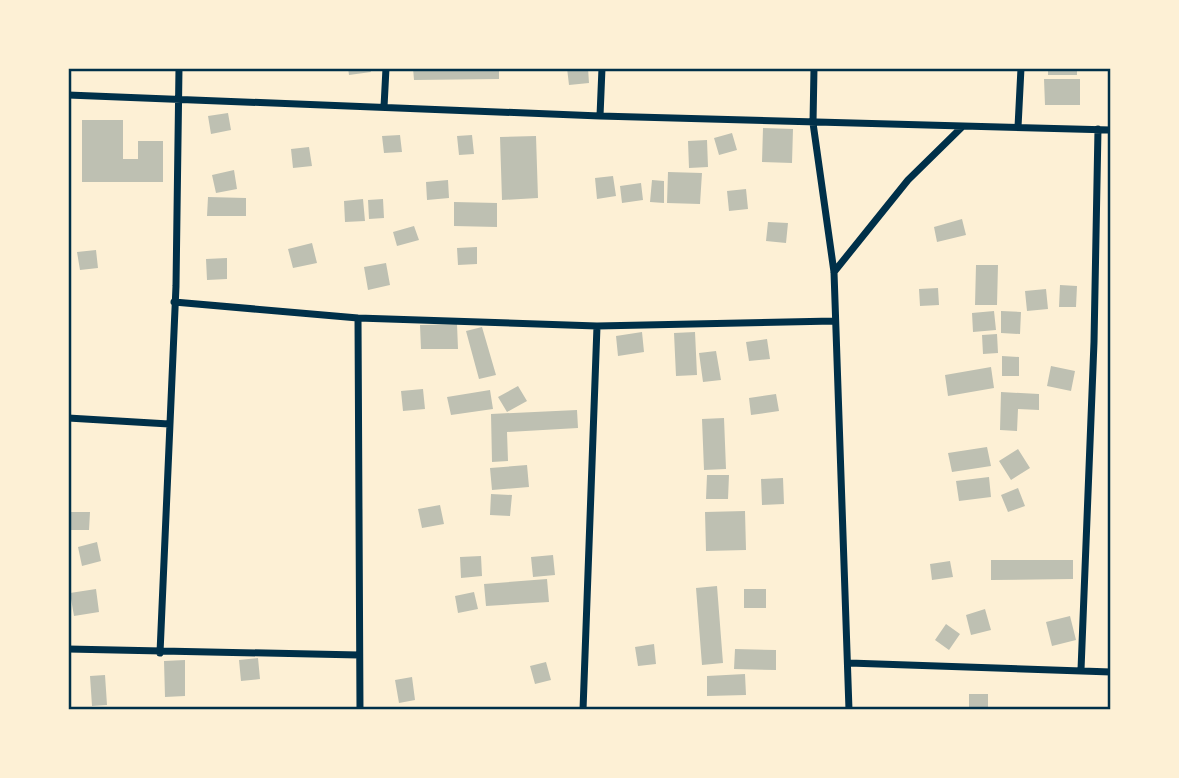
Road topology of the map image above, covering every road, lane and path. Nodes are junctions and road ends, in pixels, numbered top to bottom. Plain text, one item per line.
1 (179, 68) edge
2 (387, 68) edge
3 (602, 68) edge
4 (814, 68) edge
5 (1021, 68) edge
6 (68, 96) edge
7 (178, 100) junction
8 (384, 107) junction
9 (600, 116) junction
10 (813, 123) junction
11 (962, 127) junction
12 (1018, 127) junction
13 (1098, 129) junction
14 (1111, 130) edge
15 (834, 272) junction
16 (174, 302) junction
17 (358, 318) junction
18 (835, 321) junction
19 (597, 326) junction
20 (68, 418) edge
21 (169, 424) junction
22 (68, 649) edge
23 (160, 653) junction
24 (359, 655) junction
25 (849, 663) junction
26 (1081, 670) junction
27 (1111, 672) edge
28 (360, 710) edge
29 (583, 710) edge
30 (849, 710) edge

1 - 7 street
2 - 8 street
3 - 9 street
4 - 10 street
5 - 12 street
6 - 7 street
7 - 8 street
7 - 16 street
8 - 9 street
9 - 10 street
10 - 11 street
10 - 15 street
11 - 12 street
11 - 15 street
12 - 13 street
13 - 14 street
13 - 26 street
15 - 18 street
16 - 17 street
16 - 21 street
17 - 19 street
17 - 24 street
18 - 19 street
18 - 25 street
19 - 29 street
20 - 21 street
21 - 23 street
22 - 23 street
23 - 24 street
24 - 28 street
25 - 26 street
25 - 30 street
26 - 27 street

